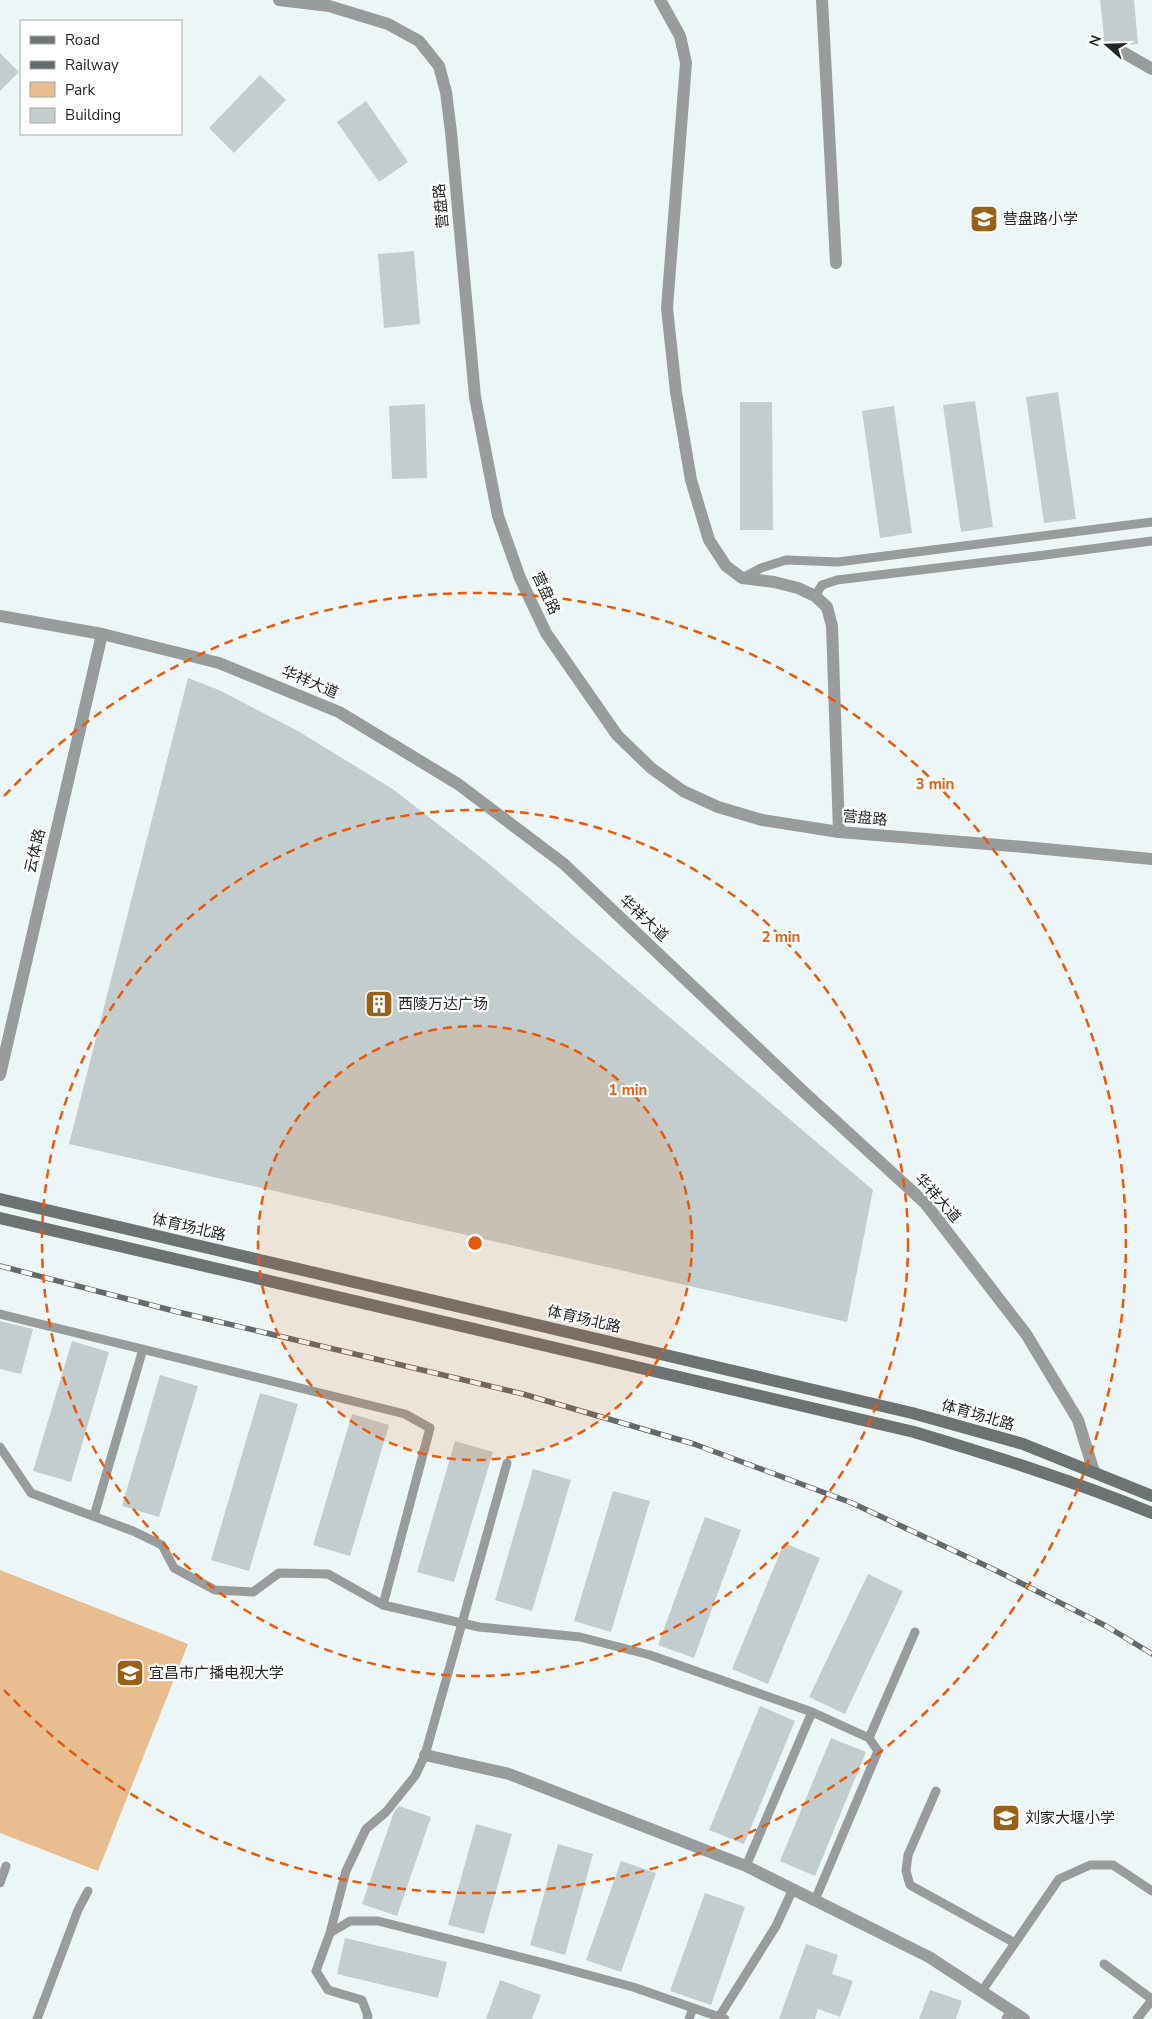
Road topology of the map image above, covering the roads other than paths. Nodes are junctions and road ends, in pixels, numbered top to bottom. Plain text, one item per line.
1 (279, 0) edge
2 (660, 0) edge
3 (822, 0) edge
4 (1119, 50) dead end
5 (1152, 69) edge
6 (836, 263) dead end
7 (1152, 522) edge
8 (1152, 541) edge
9 (742, 578) junction
10 (815, 596) junction
11 (0, 616) edge
12 (102, 634) junction
13 (838, 832) junction
14 (1152, 859) edge
15 (0, 1075) edge
16 (0, 1199) edge
17 (0, 1218) edge
18 (0, 1314) edge
19 (143, 1349) junction
20 (0, 1447) edge
21 (507, 1463) dead end
22 (1094, 1472) junction
23 (1152, 1496) edge
24 (1152, 1513) edge
25 (94, 1516) junction
26 (383, 1606) junction
27 (462, 1623) junction
28 (915, 1632) dead end
29 (812, 1712) junction
30 (869, 1738) junction
31 (425, 1755) junction
32 (936, 1791) dead end
33 (6, 1866) dead end
34 (746, 1866) junction
35 (0, 1884) edge
36 (793, 1890) junction
37 (88, 1891) dead end
38 (1152, 1891) edge
39 (815, 1900) junction
40 (330, 1933) junction
41 (1015, 1943) junction
42 (1104, 1964) dead end
43 (982, 1991) junction
44 (1152, 1999) edge
45 (692, 2008) junction
46 (1009, 2015) edge
47 (722, 2018) edge
48 (37, 2019) edge
49 (367, 2019) edge
50 (689, 2019) edge
51 (1024, 2019) edge
52 (1137, 2019) edge

1 - 13 street, 营盘路
2 - 9 street
3 - 6 street
4 - 5 street
7 - 9 lane
8 - 10 lane
9 - 10 street
10 - 13 street
11 - 12 street, 华祥大道
12 - 15 street, 云体路
12 - 22 street, 华祥大道
13 - 14 street, 营盘路
16 - 22 main road, 体育场北路
17 - 24 main road
18 - 19 lane
19 - 25 lane
19 - 26 lane
20 - 25 lane
21 - 27 lane
22 - 23 main road, 体育场北路
25 - 26 lane
26 - 27 lane
27 - 29 lane
27 - 31 lane
28 - 30 lane
29 - 30 lane
29 - 34 lane
30 - 39 lane
31 - 34 street
31 - 40 lane
32 - 41 lane
33 - 35 lane
34 - 36 street
36 - 39 street
36 - 47 lane
37 - 48 lane
38 - 41 lane
39 - 43 street
40 - 45 lane
40 - 49 lane
41 - 43 lane
42 - 44 lane
43 - 46 street
44 - 52 lane
45 - 47 lane
45 - 50 lane
46 - 51 street

